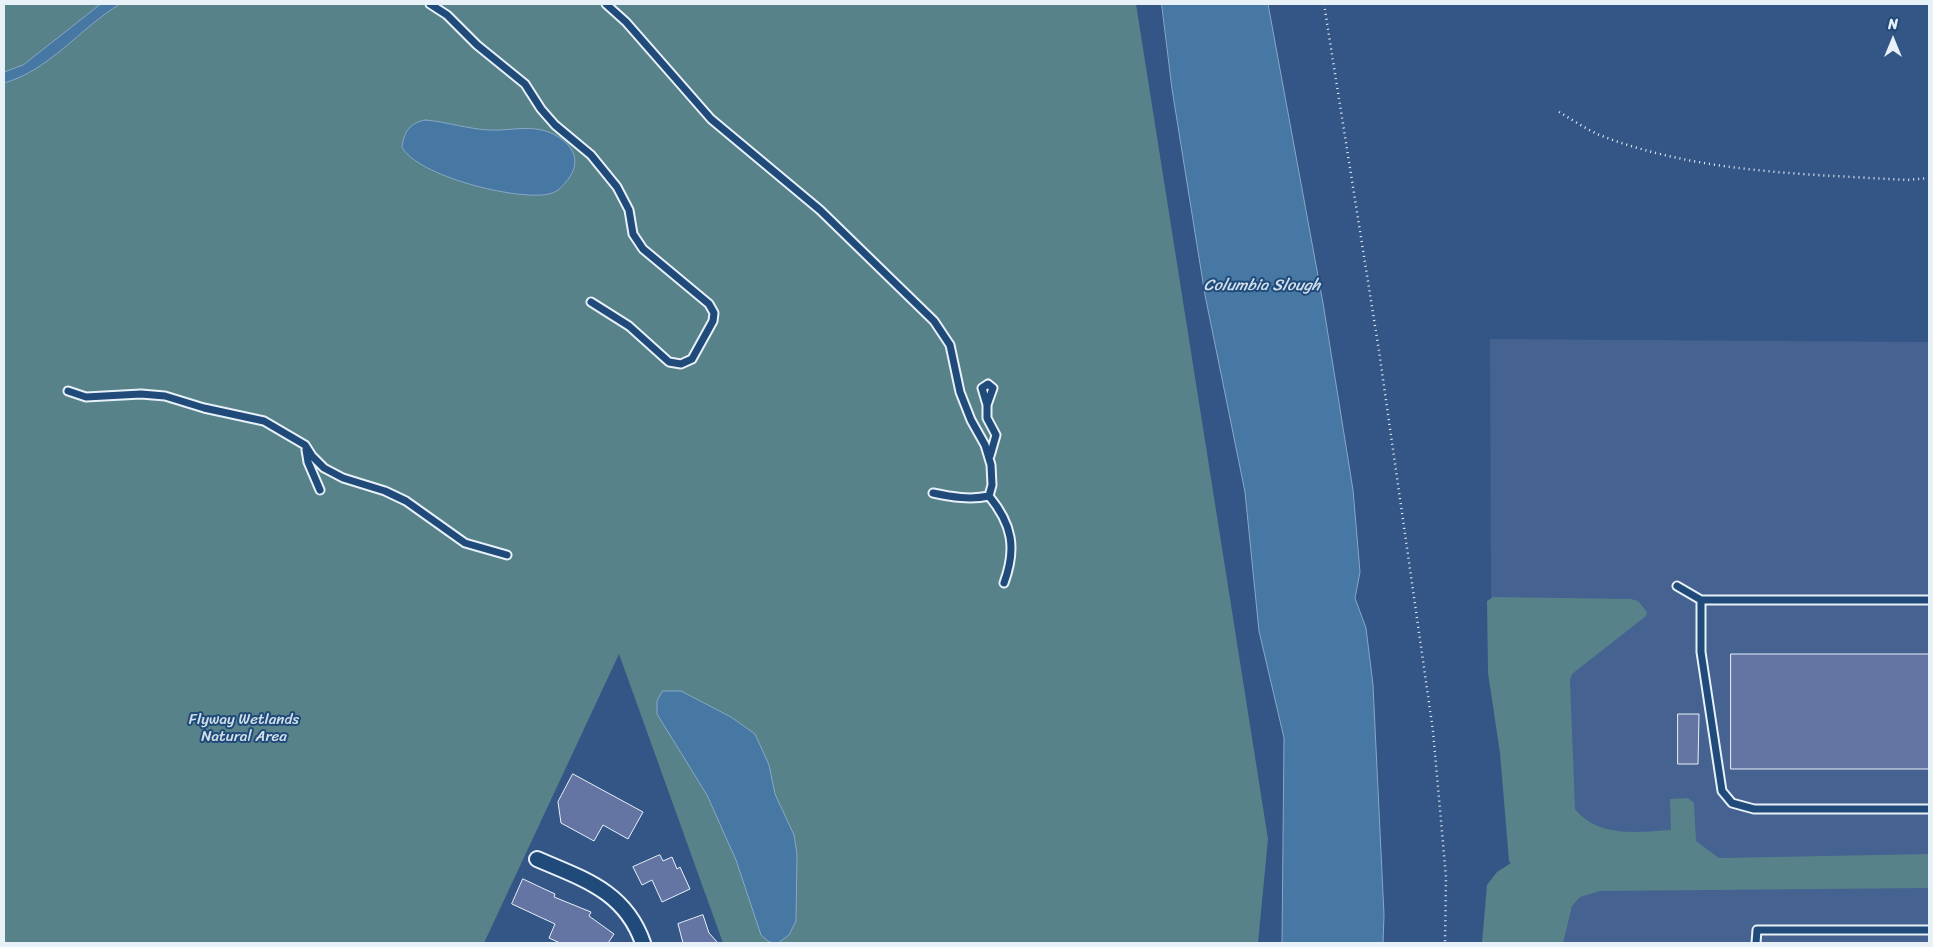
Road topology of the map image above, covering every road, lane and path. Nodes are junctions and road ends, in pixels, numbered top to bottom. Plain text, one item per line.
1 (430, 4) edge
2 (606, 4) edge
3 (1324, 4) edge
4 (1559, 112) dead end
5 (1929, 178) edge
6 (591, 302) dead end
7 (68, 391) dead end
8 (987, 405) dead end
9 (305, 445) junction
10 (989, 459) junction
11 (320, 490) dead end
12 (933, 493) dead end
13 (989, 496) junction
14 (507, 556) dead end
15 (1004, 583) dead end
16 (1677, 586) dead end
17 (1701, 600) junction
18 (1929, 600) edge
19 (1929, 809) edge
20 (537, 859) dead end
21 (1929, 930) edge
22 (643, 943) edge
23 (1445, 943) edge
24 (1756, 943) edge

1 - 6 lane
2 - 10 lane
3 - 23 path
4 - 5 path
7 - 9 lane
8 - 10 lane
9 - 11 lane
9 - 14 lane
10 - 13 lane
12 - 13 lane
13 - 15 lane
16 - 17 lane
17 - 18 lane
17 - 19 lane
20 - 22 street
21 - 24 lane

